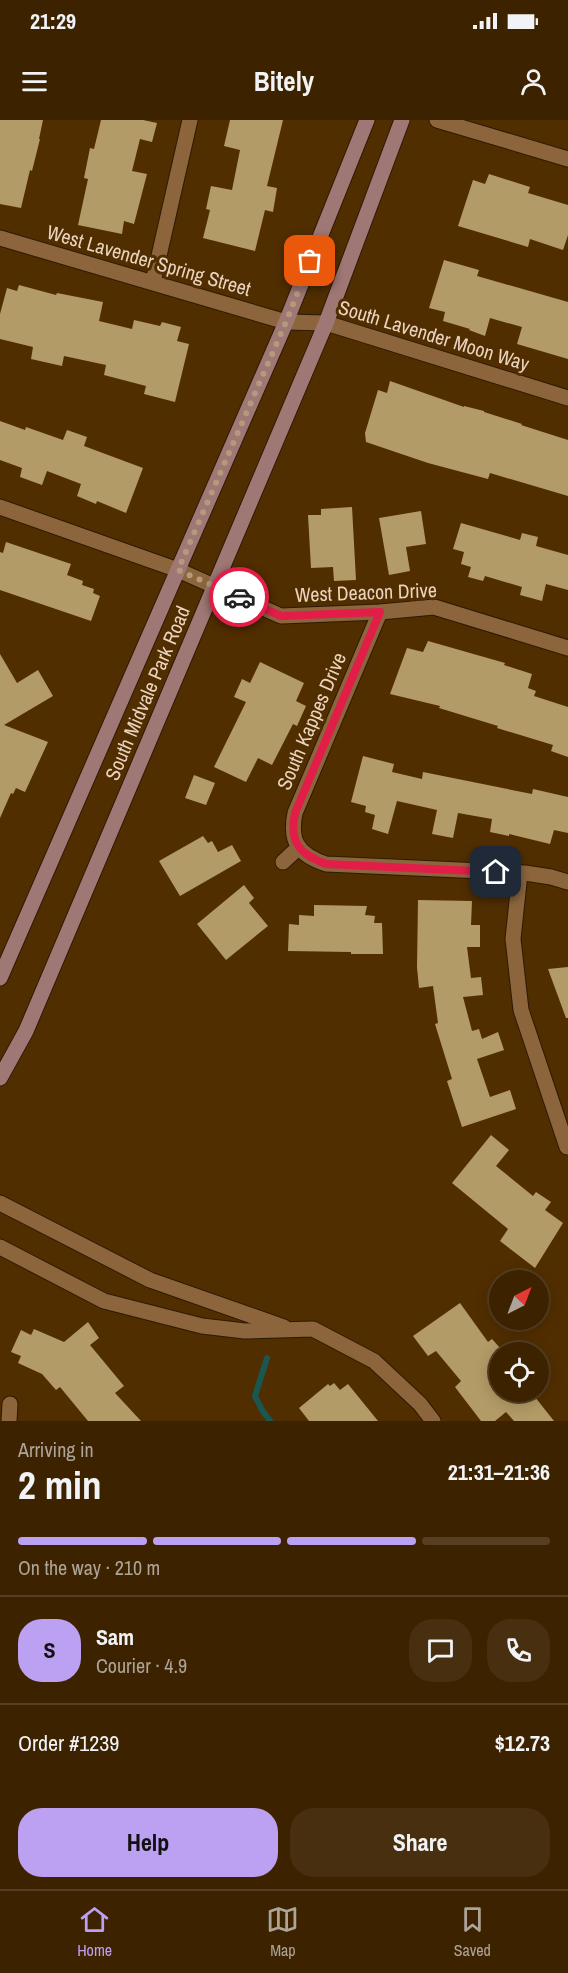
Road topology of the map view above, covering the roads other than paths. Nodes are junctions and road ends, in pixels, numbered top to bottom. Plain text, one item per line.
1 (190, 120) edge
2 (367, 120) edge
3 (402, 120) edge
4 (437, 120) edge
5 (568, 159) edge
6 (0, 238) edge
7 (153, 282) junction
8 (286, 322) junction
9 (326, 323) junction
10 (568, 399) edge
11 (0, 507) edge
12 (178, 570) junction
13 (215, 586) junction
14 (380, 612) junction
15 (568, 648) edge
16 (299, 847) junction
17 (283, 862) dead end
18 (520, 873) junction
19 (568, 882) edge
20 (0, 978) edge
21 (0, 1078) edge
22 (567, 1147) edge
23 (0, 1203) edge
24 (0, 1247) edge
25 (293, 1330) junction
26 (10, 1404) dead end
27 (9, 1421) edge
28 (434, 1421) edge

1 - 7 street
2 - 8 main road, South Midvale Park Road
3 - 9 main road, South Midvale Park Road
4 - 5 street
6 - 7 street, West Lavender Spring Street
7 - 8 street, West Lavender Spring Street
8 - 9 street, South Lavender Moon Way
8 - 12 main road, South Midvale Park Road
9 - 10 street, South Lavender Moon Way
9 - 13 main road, South Midvale Park Road
11 - 12 street, West Deacon Drive
12 - 13 street, West Deacon Drive
12 - 20 main road, South Midvale Park Road
13 - 14 street, West Deacon Drive
13 - 21 main road, South Midvale Park Road
14 - 15 street, West Deacon Drive
14 - 16 street, South Kappes Drive
16 - 17 street
16 - 18 street
18 - 19 street
18 - 22 street
23 - 25 street
24 - 25 street
25 - 28 street
26 - 27 street

